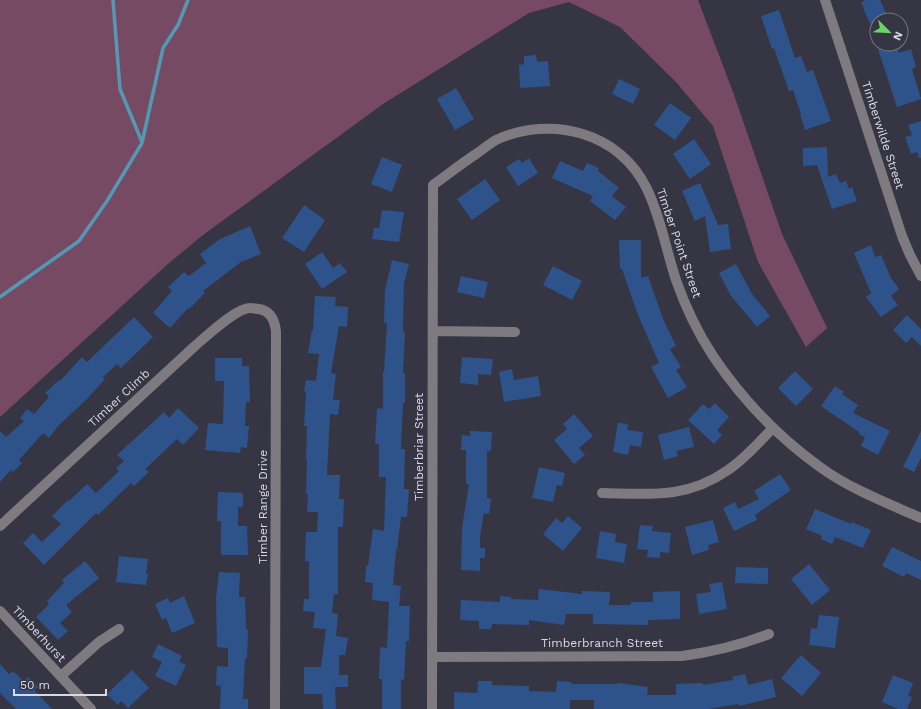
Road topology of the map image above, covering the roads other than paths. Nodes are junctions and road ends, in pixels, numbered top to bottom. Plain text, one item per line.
1 (825, 0) edge
2 (433, 185) joint
3 (921, 276) edge
4 (265, 310) joint
5 (433, 330) junction
6 (515, 332) dead end
7 (773, 428) junction
8 (602, 494) dead end
9 (921, 518) edge
10 (0, 526) edge
11 (0, 611) edge
12 (119, 629) dead end
13 (769, 634) dead end
14 (432, 657) junction
15 (61, 676) junction
16 (91, 709) edge
17 (275, 709) edge
18 (432, 709) edge

1 - 3 street, Timberwilde Street
2 - 5 street, Timberbriar Street
2 - 7 street, Timber Point Street
4 - 10 street, Timber Climb
4 - 17 street, Timber Range Drive
5 - 6 street
5 - 14 street, Timberbriar Street
7 - 8 street
7 - 9 street, Timber Point Street
11 - 15 street, Timberhurst
12 - 15 street
13 - 14 street, Timberbranch Street
14 - 18 street, Timberbriar Street
15 - 16 street, Timberhurst

